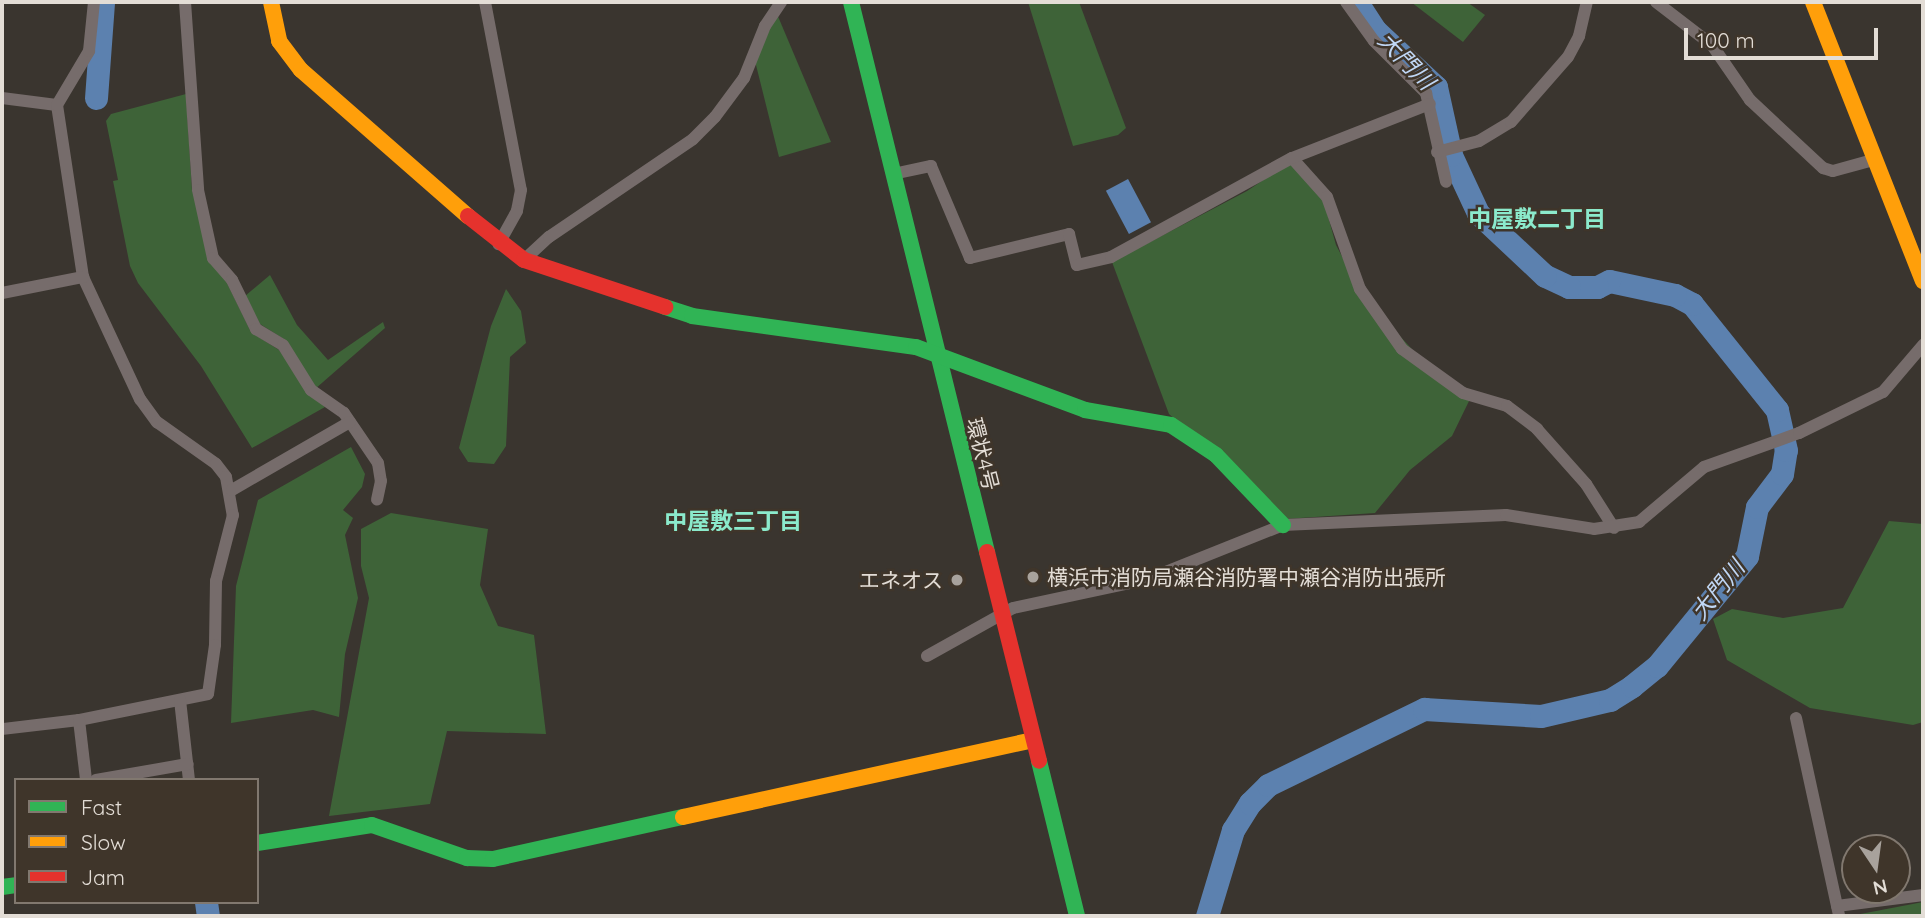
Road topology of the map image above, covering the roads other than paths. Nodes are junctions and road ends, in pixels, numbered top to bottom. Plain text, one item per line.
1 (94, 2) edge
2 (185, 2) edge
3 (271, 2) edge
4 (485, 2) edge
5 (781, 2) edge
6 (851, 2) edge
7 (1346, 2) edge
8 (1587, 2) edge
9 (1656, 2) edge
10 (1813, 2) edge
11 (2, 98) edge
12 (1430, 104) junction
13 (57, 105) junction
14 (1446, 151) junction
15 (1292, 158) junction
16 (1873, 160) junction
17 (893, 174) junction
18 (1446, 182) dead end
19 (499, 244) junction
20 (524, 260) junction
21 (83, 277) junction
22 (1923, 278) edge
23 (2, 293) edge
24 (1923, 345) edge
25 (938, 355) junction
26 (350, 422) junction
27 (232, 490) junction
28 (377, 500) dead end
29 (1283, 525) junction
30 (1614, 528) junction
31 (1000, 613) junction
32 (927, 656) dead end
33 (180, 700) junction
34 (1796, 718) dead end
35 (79, 720) junction
36 (2, 729) edge
37 (1032, 740) junction
38 (188, 764) junction
39 (86, 778) edge
40 (108, 778) edge
41 (189, 778) edge
42 (259, 843) edge
43 (1923, 895) edge
44 (1838, 911) edge
45 (1077, 916) edge

1 - 13 street
2 - 26 street
3 - 19 street
4 - 19 street
5 - 20 street
6 - 17 street, 環状4号
7 - 12 street
8 - 14 street
9 - 16 street
10 - 16 street
11 - 13 street
12 - 14 street
12 - 15 street
13 - 21 street
14 - 18 street
15 - 17 street
15 - 30 street
16 - 22 street
17 - 25 street, 環状4号
19 - 20 street
20 - 25 street
21 - 23 street
21 - 27 street
24 - 30 street
25 - 29 street
25 - 31 street, 環状4号
26 - 27 street
26 - 28 street
27 - 33 street
29 - 30 street
29 - 31 street
31 - 32 street
31 - 37 street, 環状4号
33 - 35 street
33 - 38 street
34 - 44 street
35 - 36 street
35 - 39 street
37 - 42 street
37 - 45 street, 環状4号
38 - 40 street
38 - 41 street
43 - 44 street

